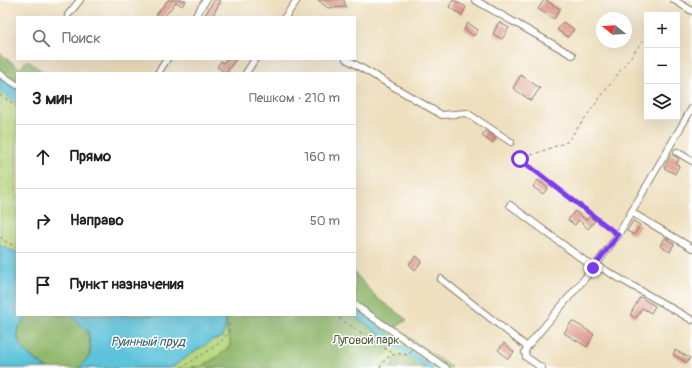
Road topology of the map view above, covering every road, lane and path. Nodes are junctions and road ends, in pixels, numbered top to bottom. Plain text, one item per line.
1 (80, 0) edge
2 (206, 0) edge
3 (297, 0) edge
4 (475, 0) edge
5 (674, 0) edge
6 (692, 11) edge
7 (68, 15) dead end
8 (196, 16) edge
9 (286, 16) edge
10 (644, 40) edge
11 (572, 55) dead end
12 (166, 60) edge
13 (255, 60) edge
14 (348, 60) edge
15 (159, 72) edge
16 (247, 72) edge
17 (0, 74) edge
18 (16, 85) edge
19 (0, 95) edge
20 (16, 105) edge
21 (692, 108) edge
22 (511, 142) dead end
23 (677, 152) dead end
24 (692, 161) edge
25 (510, 205) dead end
26 (631, 212) junction
27 (618, 235) junction
28 (0, 237) edge
29 (16, 247) edge
30 (692, 248) edge
31 (595, 266) junction
32 (441, 278) dead end
33 (356, 306) edge
34 (225, 316) edge
35 (336, 316) edge
36 (692, 320) edge
37 (527, 348) junction
38 (410, 353) dead end
39 (394, 354) junction
40 (181, 368) edge
41 (380, 368) edge
42 (446, 368) edge
43 (542, 368) edge

1 - 7 street
2 - 8 street
3 - 9 street
4 - 11 street
5 - 6 street
10 - 27 path
12 - 15 street
13 - 16 street
14 - 22 street
17 - 18 street
19 - 20 path
21 - 26 street
23 - 24 street
25 - 31 street
26 - 27 street
26 - 30 street
27 - 31 street
28 - 29 path
31 - 36 street
31 - 37 street
32 - 37 street
33 - 42 street
34 - 40 path
35 - 39 path
37 - 43 street
38 - 39 path
39 - 41 path

